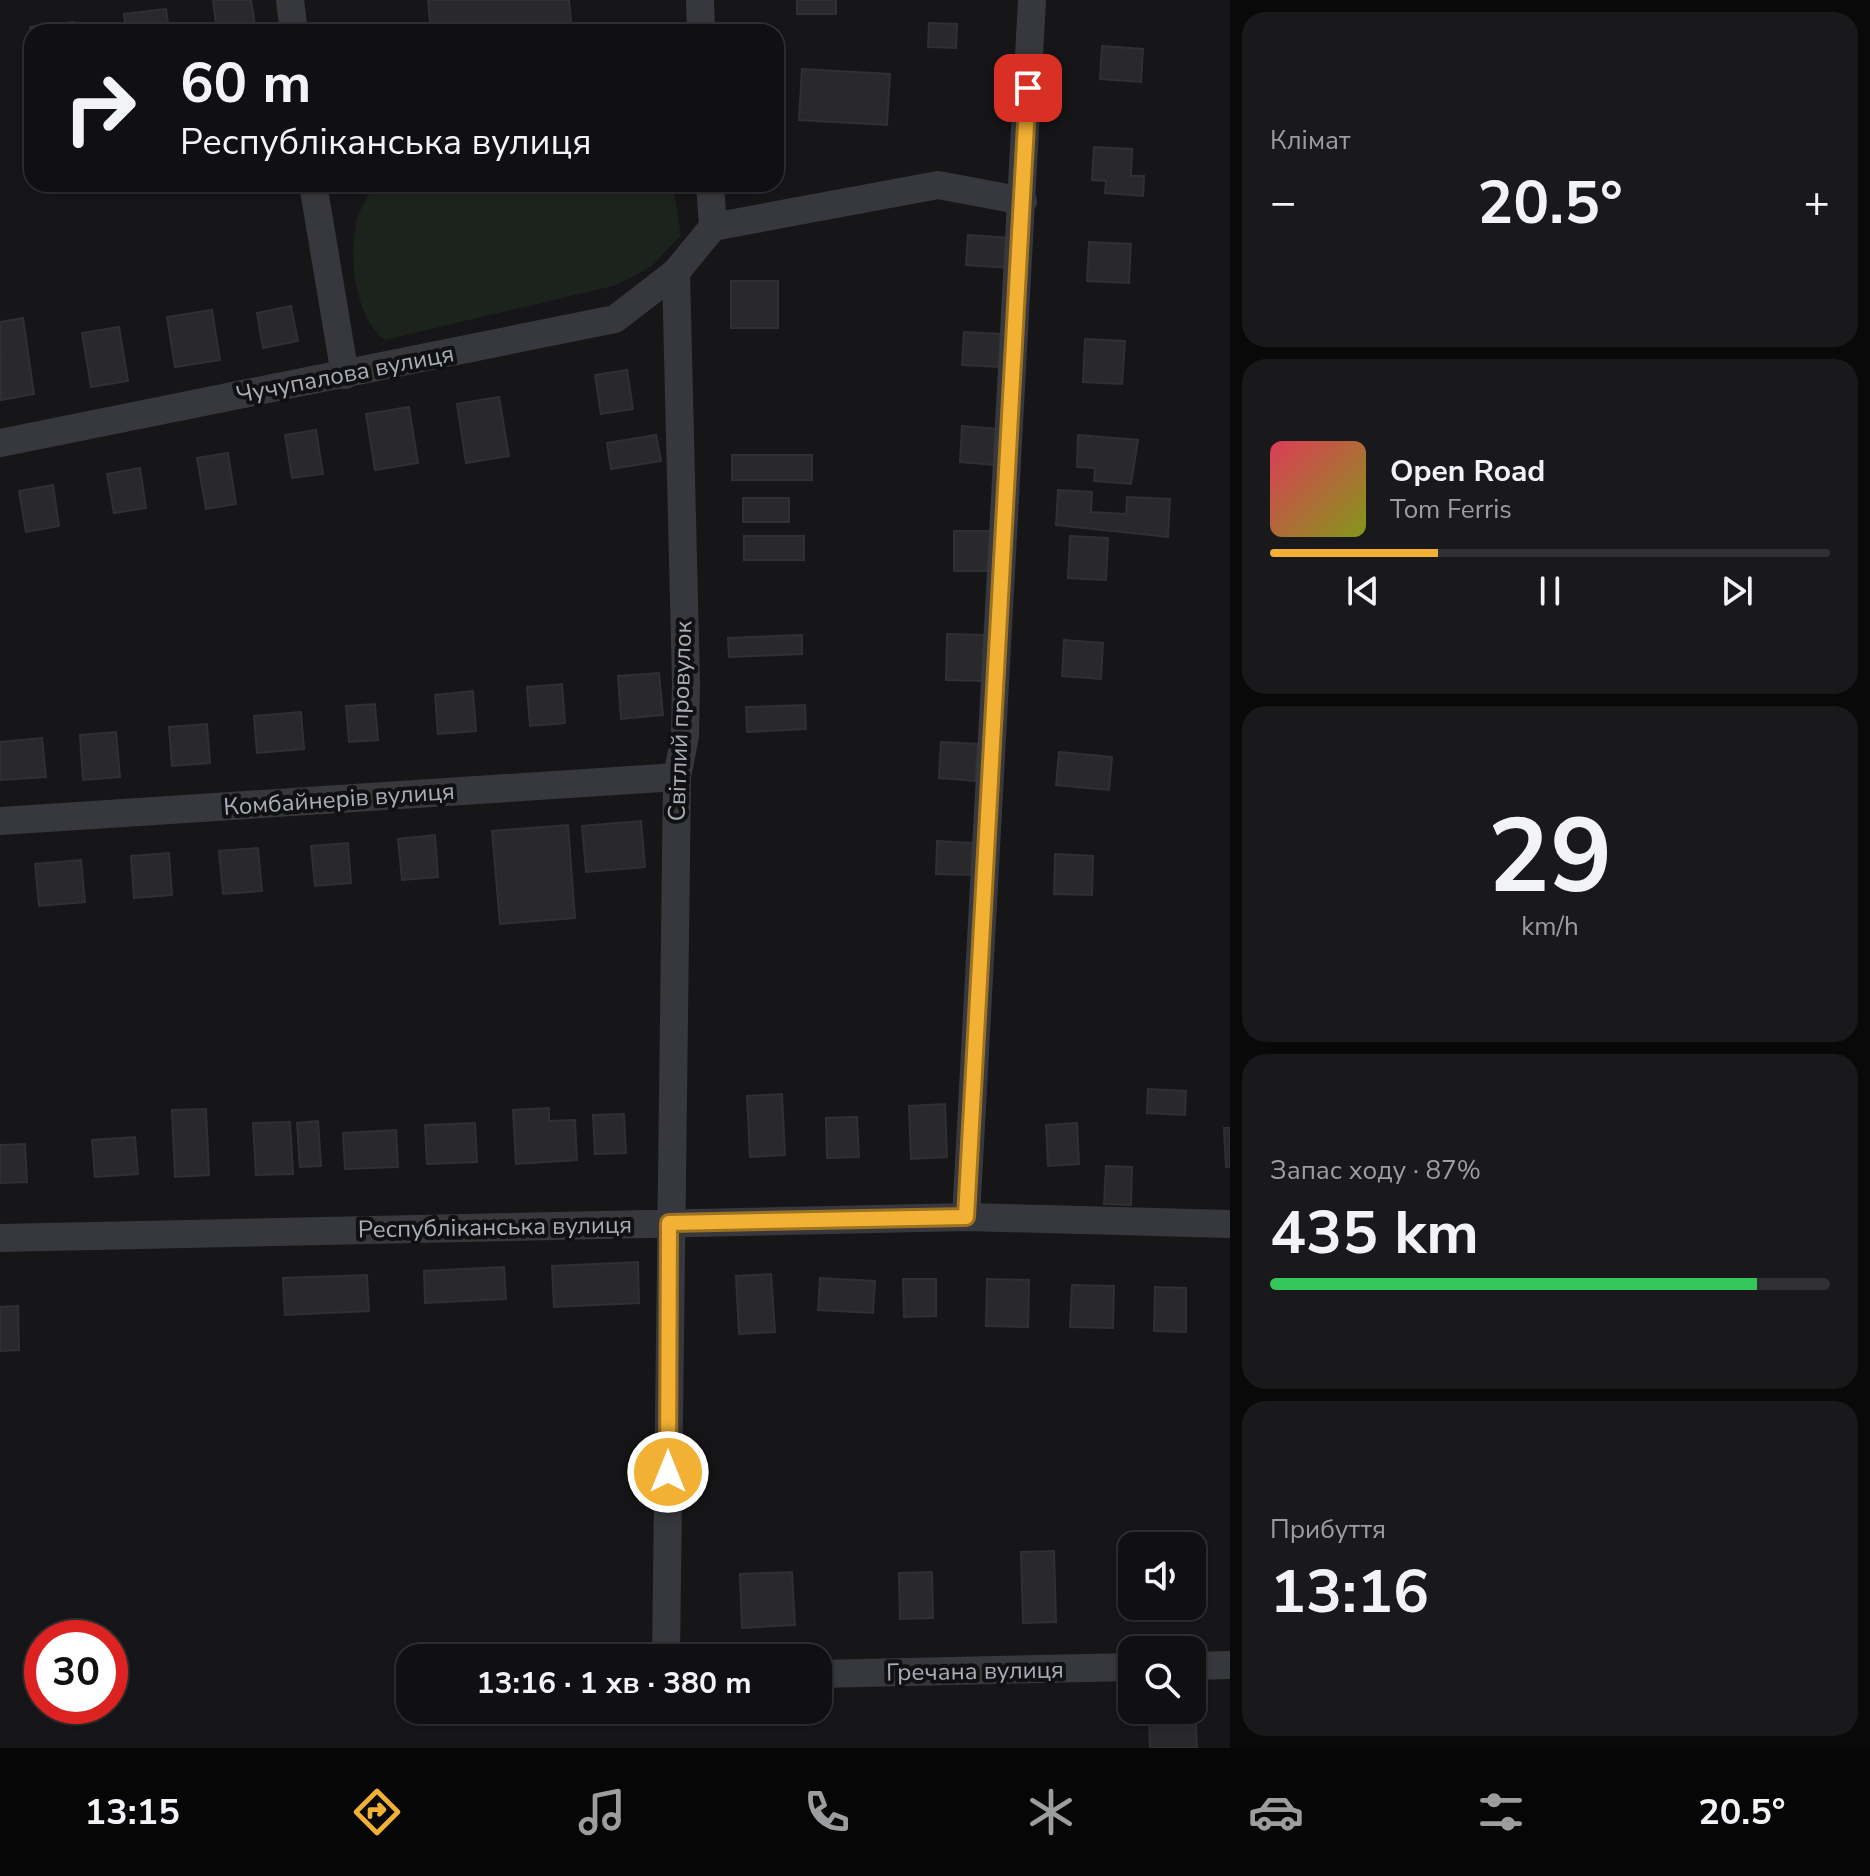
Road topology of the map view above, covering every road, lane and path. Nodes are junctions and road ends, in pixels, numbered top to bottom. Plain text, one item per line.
1 (290, 0) edge
2 (700, 0) edge
3 (1032, 0) edge
4 (293, 24) edge
5 (701, 24) edge
6 (314, 192) edge
7 (711, 192) edge
8 (1023, 201) junction
9 (713, 227) junction
10 (676, 272) junction
11 (345, 375) junction
12 (0, 443) edge
13 (677, 777) junction
14 (0, 821) edge
15 (966, 1217) junction
16 (669, 1223) junction
17 (1230, 1224) edge
18 (0, 1238) edge
19 (666, 1644) edge
20 (1230, 1665) edge
21 (1206, 1666) edge
22 (1118, 1667) edge
23 (832, 1674) edge

1 - 4 street
2 - 5 street
3 - 8 street
6 - 11 street
7 - 9 street
8 - 9 street
8 - 15 street
9 - 10 street
10 - 11 street, Чучупалова вулиця
10 - 13 street, Світлий провулок
11 - 12 street, Чучупалова вулиця
13 - 14 street, Комбайнерів вулиця
13 - 16 street, Світлий провулок
15 - 16 street, Республіканська вулиця
15 - 17 street, Республіканська вулиця
16 - 18 street, Республіканська вулиця
16 - 19 street, Світлий провулок
20 - 21 street
22 - 23 street, Гречана вулиця

